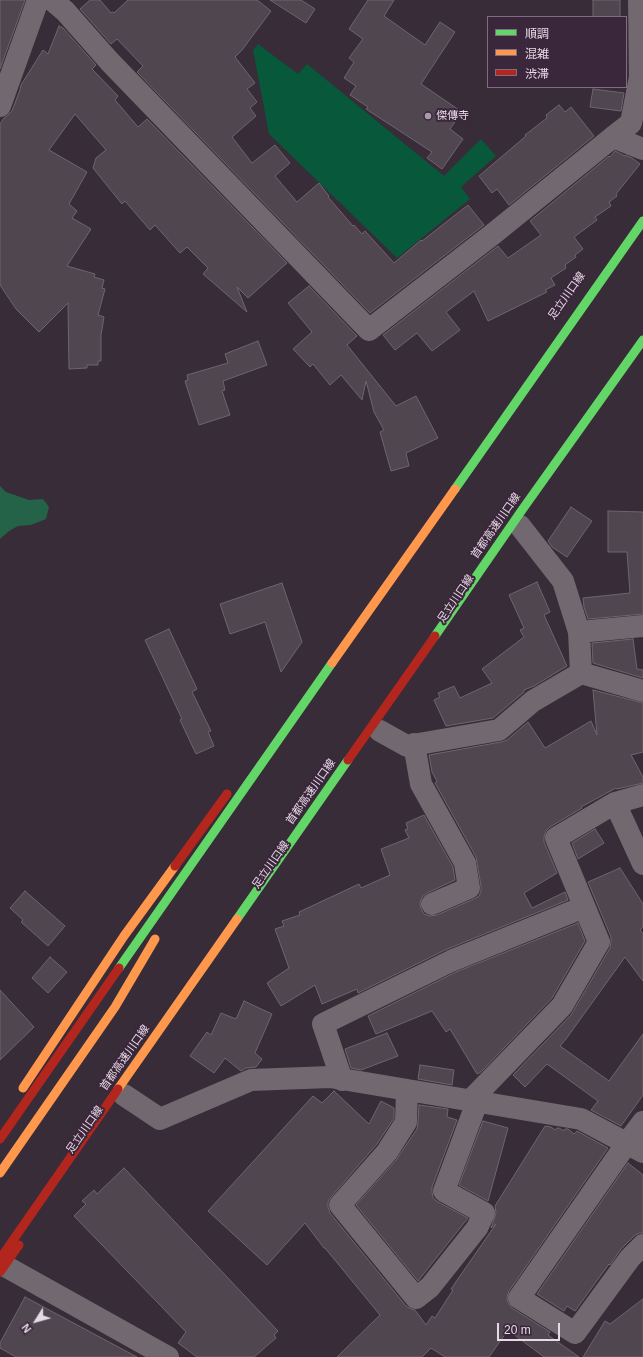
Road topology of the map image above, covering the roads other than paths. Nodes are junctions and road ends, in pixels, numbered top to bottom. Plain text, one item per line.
1 (38, 0) edge
2 (639, 0) edge
3 (65, 4) edge
4 (0, 106) edge
5 (613, 137) junction
6 (643, 150) edge
7 (641, 218) edge
8 (643, 340) edge
9 (643, 352) edge
10 (520, 526) junction
11 (643, 626) edge
12 (578, 632) junction
13 (581, 673) junction
14 (420, 674) dead end
15 (643, 691) edge
16 (380, 731) dead end
17 (414, 744) junction
18 (260, 750) dead end
19 (232, 788) dead end
20 (643, 795) edge
21 (615, 803) junction
22 (222, 821) junction
23 (643, 864) edge
24 (286, 865) dead end
25 (432, 904) dead end
26 (584, 907) junction
27 (171, 911) dead end
28 (159, 931) dead end
29 (342, 1080) junction
30 (407, 1090) junction
31 (124, 1095) junction
32 (474, 1101) junction
33 (643, 1122) edge
34 (0, 1124) edge
35 (0, 1139) edge
36 (635, 1148) edge
37 (0, 1173) edge
38 (643, 1245) edge
39 (2, 1266) edge
40 (168, 1357) edge

1 - 4 street
2 - 5 street
3 - 5 street
5 - 6 street
7 - 18 main road, 足立川口線
7 - 22 main road
8 - 39 main road, 首都高速川口線
9 - 10 main road, 足立川口線
10 - 12 street
10 - 14 main road, 足立川口線
11 - 12 street
12 - 13 street
13 - 15 street
13 - 17 street
16 - 17 street
17 - 25 street
19 - 34 main road
20 - 21 street
21 - 23 street
21 - 26 street
22 - 27 main road
22 - 35 main road
24 - 31 main road, 足立川口線
26 - 29 street
26 - 32 street
28 - 37 main road
29 - 30 street
29 - 31 street
30 - 32 street
30 - 32 street
31 - 39 main road, 足立川口線
32 - 36 street
33 - 36 street
36 - 38 street
39 - 40 street

